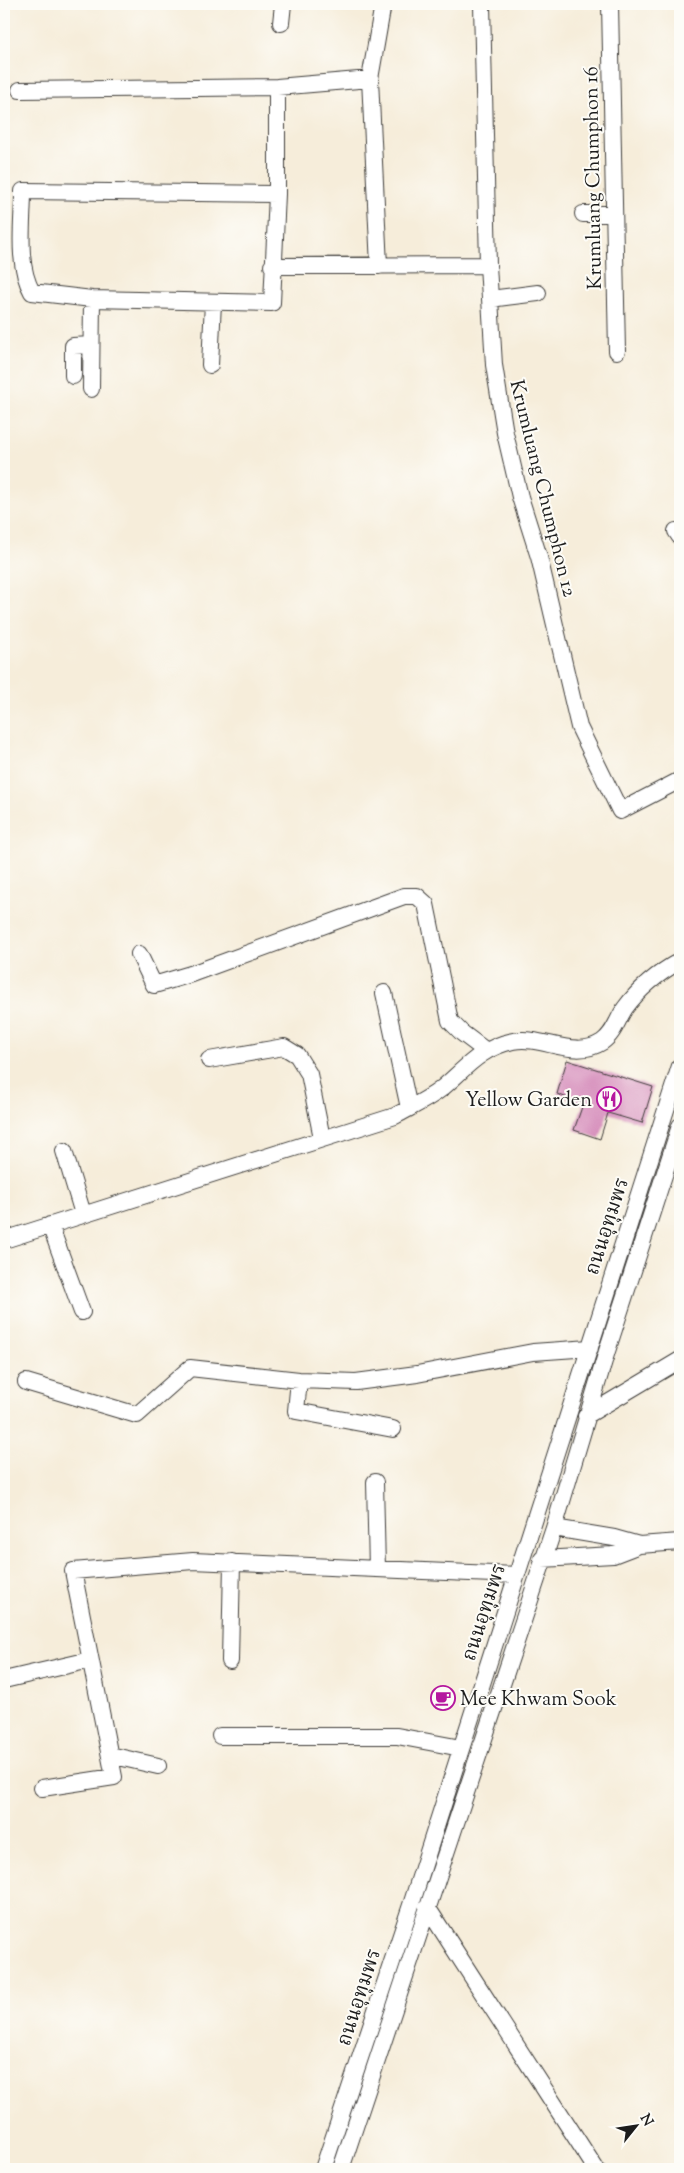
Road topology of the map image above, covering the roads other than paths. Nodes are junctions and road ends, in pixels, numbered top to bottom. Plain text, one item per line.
1 (283, 4) edge
2 (383, 4) edge
3 (482, 4) edge
4 (610, 4) edge
5 (281, 23) dead end
6 (370, 79) junction
7 (277, 87) junction
8 (20, 90) dead end
9 (277, 194) junction
10 (583, 214) dead end
11 (614, 214) junction
12 (488, 265) junction
13 (272, 266) junction
14 (379, 266) junction
15 (538, 293) dead end
16 (92, 299) junction
17 (490, 299) junction
18 (213, 302) junction
19 (91, 345) junction
20 (617, 351) dead end
21 (210, 366) dead end
22 (72, 376) dead end
23 (91, 389) dead end
24 (680, 780) edge
25 (139, 954) dead end
26 (680, 961) edge
27 (384, 993) dead end
28 (486, 1051) junction
29 (209, 1060) dead end
30 (680, 1066) edge
31 (409, 1108) junction
32 (680, 1126) edge
33 (322, 1138) junction
34 (64, 1151) dead end
35 (83, 1214) junction
36 (50, 1225) junction
37 (4, 1240) edge
38 (82, 1312) dead end
39 (590, 1348) junction
40 (680, 1360) edge
41 (299, 1380) junction
42 (26, 1382) dead end
43 (586, 1416) junction
44 (393, 1429) dead end
45 (375, 1482) dead end
46 (554, 1528) junction
47 (680, 1542) edge
48 (639, 1545) junction
49 (542, 1559) junction
50 (232, 1562) junction
51 (378, 1569) junction
52 (517, 1575) junction
53 (90, 1660) junction
54 (230, 1661) dead end
55 (4, 1680) edge
56 (220, 1736) dead end
57 (461, 1748) junction
58 (110, 1755) junction
59 (158, 1766) dead end
60 (42, 1788) dead end
61 (427, 1907) junction
62 (323, 2169) edge
63 (340, 2169) edge
64 (596, 2169) edge

1 - 5 street
2 - 6 street
3 - 12 street, Krumluang Chumphon 12
4 - 11 street, Krumluang Chumphon 16
6 - 7 street
6 - 14 street
7 - 8 street
7 - 9 street
9 - 13 street
9 - 16 street
10 - 11 street
11 - 20 street, Krumluang Chumphon 16
12 - 14 street
12 - 17 street, Krumluang Chumphon 12
13 - 14 street
13 - 18 street
15 - 17 street
16 - 18 street
16 - 19 street
17 - 24 street, Krumluang Chumphon 12
18 - 21 street
19 - 22 street
19 - 23 street
25 - 28 street
26 - 28 street
27 - 31 street
28 - 31 street
29 - 33 street
30 - 39 street, ถนนอุทุมพร
31 - 33 street
32 - 43 street, ถนนอุทุมพร
33 - 35 street
34 - 35 street
35 - 36 street
36 - 37 street
36 - 38 street
39 - 41 street
39 - 52 street, ถนนอุทุมพร
40 - 43 street
41 - 42 street
41 - 44 street
43 - 46 street, ถนนอุทุมพร
45 - 51 street
46 - 48 street
46 - 49 street, ถนนอุทุมพร
47 - 48 street
48 - 49 street
49 - 61 street, ถนนอุทุมพร
50 - 51 street
50 - 53 street
50 - 54 street
51 - 52 street
52 - 57 street, ถนนอุทุมพร
53 - 55 street
53 - 58 street
56 - 57 street
57 - 62 street, ถนนอุทุมพร
58 - 59 street
58 - 60 street
61 - 63 street, ถนนอุทุมพร
61 - 64 street

